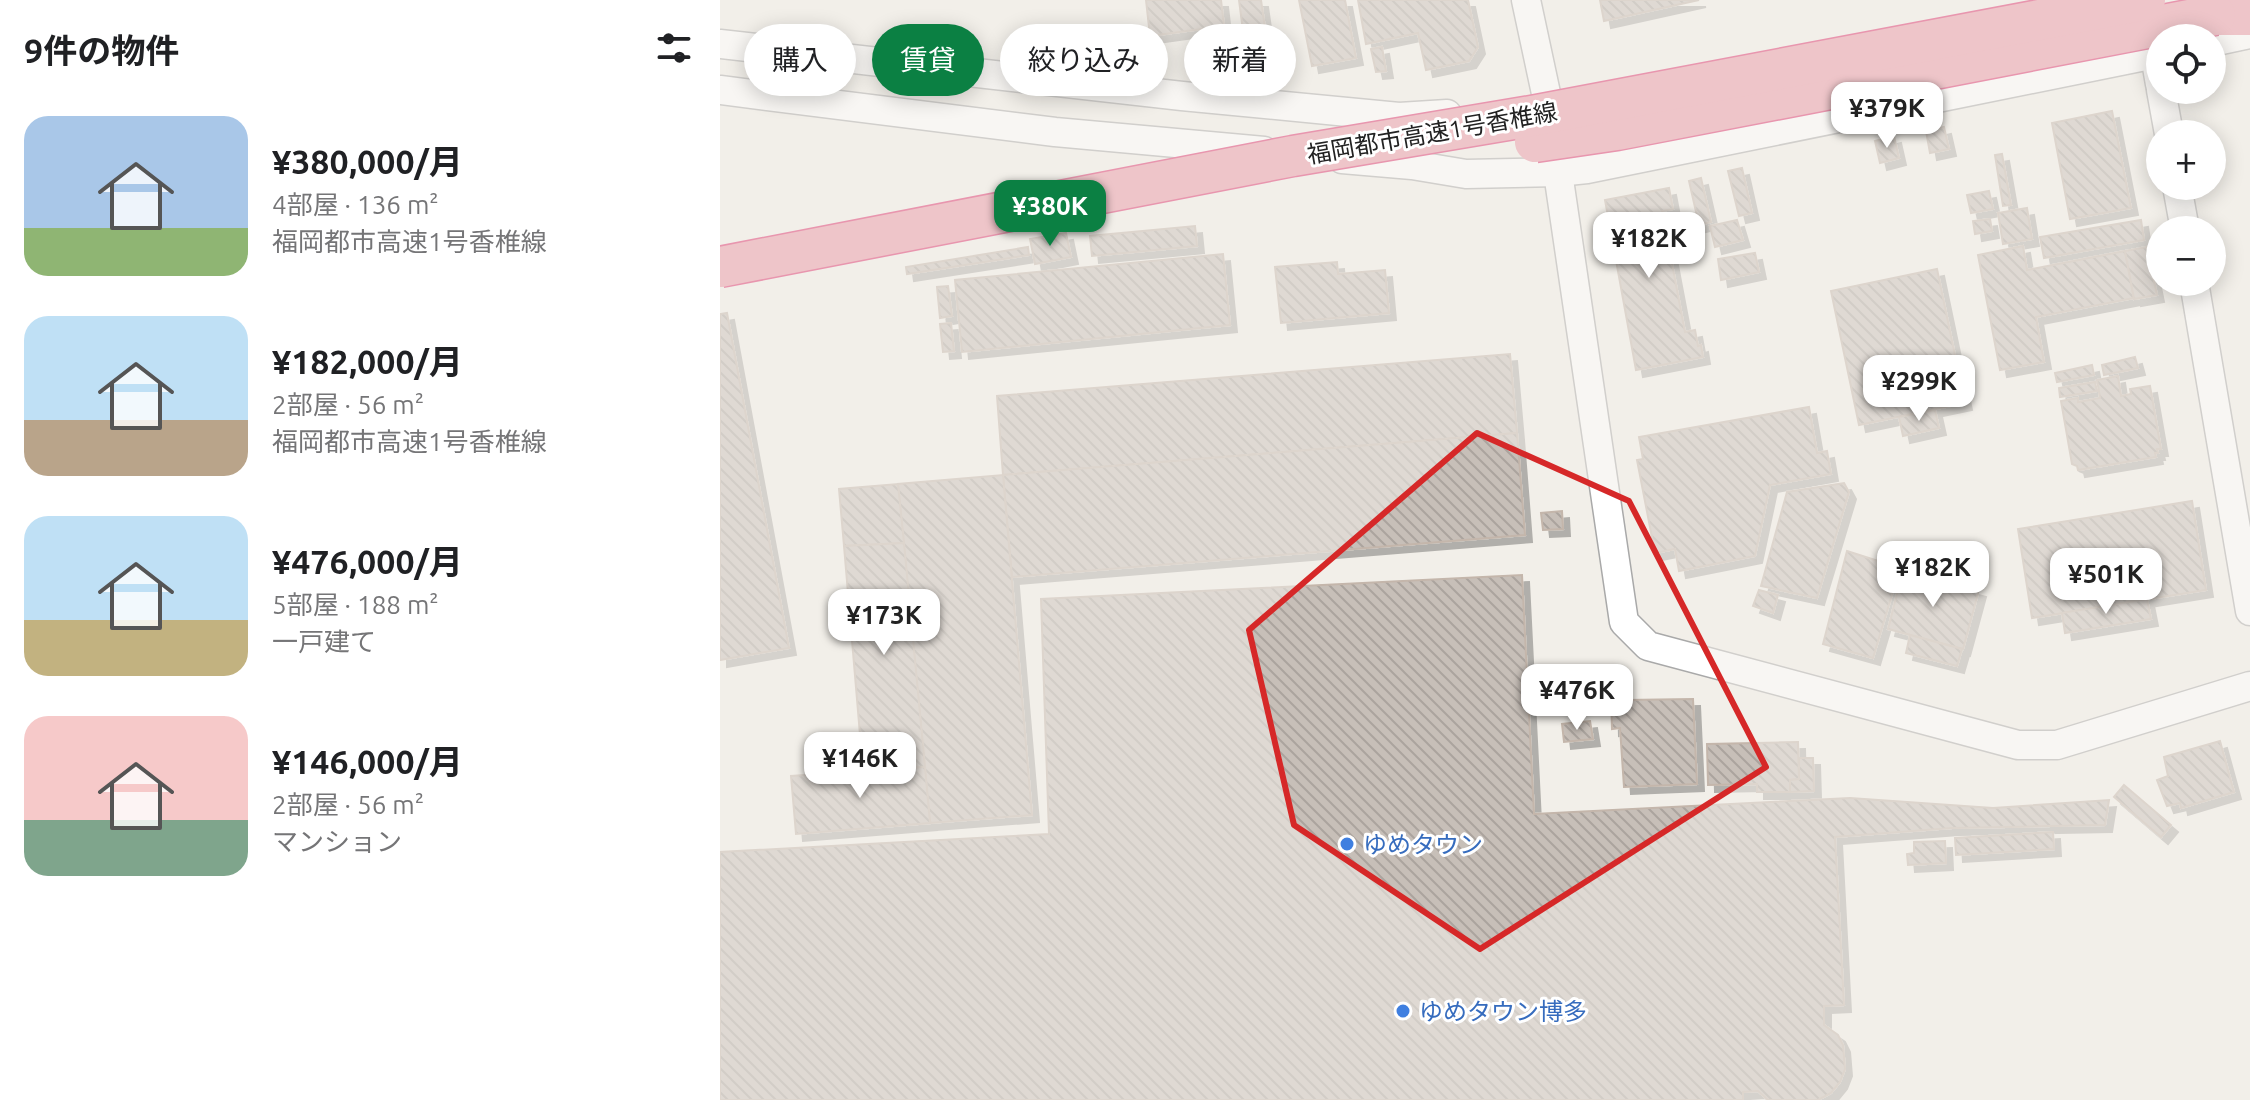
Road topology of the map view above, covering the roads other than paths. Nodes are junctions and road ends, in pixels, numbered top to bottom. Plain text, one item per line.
1 (1526, 0) edge
2 (2011, 0) edge
3 (2053, 0) edge
4 (2101, 0) edge
5 (2144, 0) edge
6 (2150, 24) edge
7 (2226, 24) edge
8 (2250, 34) edge
9 (1906, 38) junction
10 (2146, 38) edge
11 (720, 44) edge
12 (2146, 56) edge
13 (720, 90) edge
14 (1547, 98) junction
15 (1558, 172) junction
16 (1034, 208) junction
17 (720, 250) edge
18 (720, 267) edge
19 (2196, 296) edge
20 (2250, 611) edge
21 (2250, 686) edge

1 - 14 street
2 - 9 highway
3 - 14 street
4 - 9 highway, 福岡都市高速1号香椎線
5 - 6 street
5 - 16 highway, 福岡都市高速1号香椎線, bridge
7 - 8 street
9 - 17 highway, 福岡都市高速1号香椎線
10 - 16 highway, bridge
11 - 14 street
12 - 15 street
13 - 15 street
14 - 15 street
15 - 21 street
16 - 18 highway, 福岡都市高速1号香椎線, bridge
19 - 20 street

